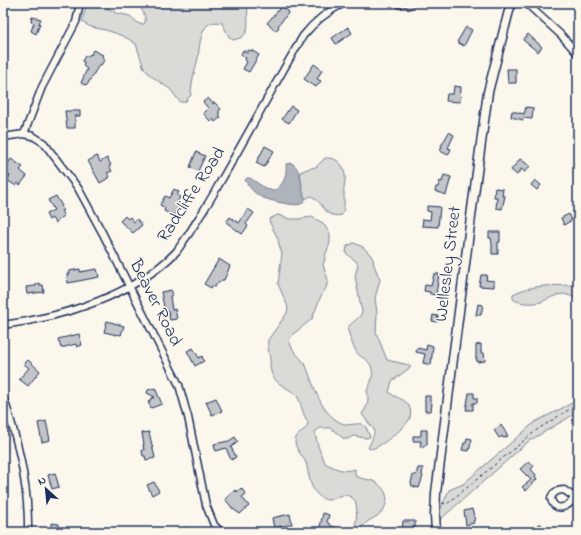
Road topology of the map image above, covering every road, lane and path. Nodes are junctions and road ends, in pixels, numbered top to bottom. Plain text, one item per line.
1 (80, 3) edge
2 (344, 3) edge
3 (511, 3) edge
4 (526, 3) edge
5 (578, 54) edge
6 (24, 134) junction
7 (3, 137) edge
8 (129, 286) junction
9 (3, 325) edge
10 (3, 396) edge
11 (578, 404) edge
12 (436, 501) junction
13 (28, 532) edge
14 (220, 532) edge
15 (436, 532) edge

1 - 6 street
2 - 8 street, Radcliffe Road
3 - 12 main road, Wellesley Street
4 - 5 street
6 - 7 street
6 - 8 street, Beaver Road
8 - 9 street, Radcliffe Road
8 - 14 street, Beaver Road
10 - 13 street
11 - 12 path
12 - 15 main road, Wellesley Street

